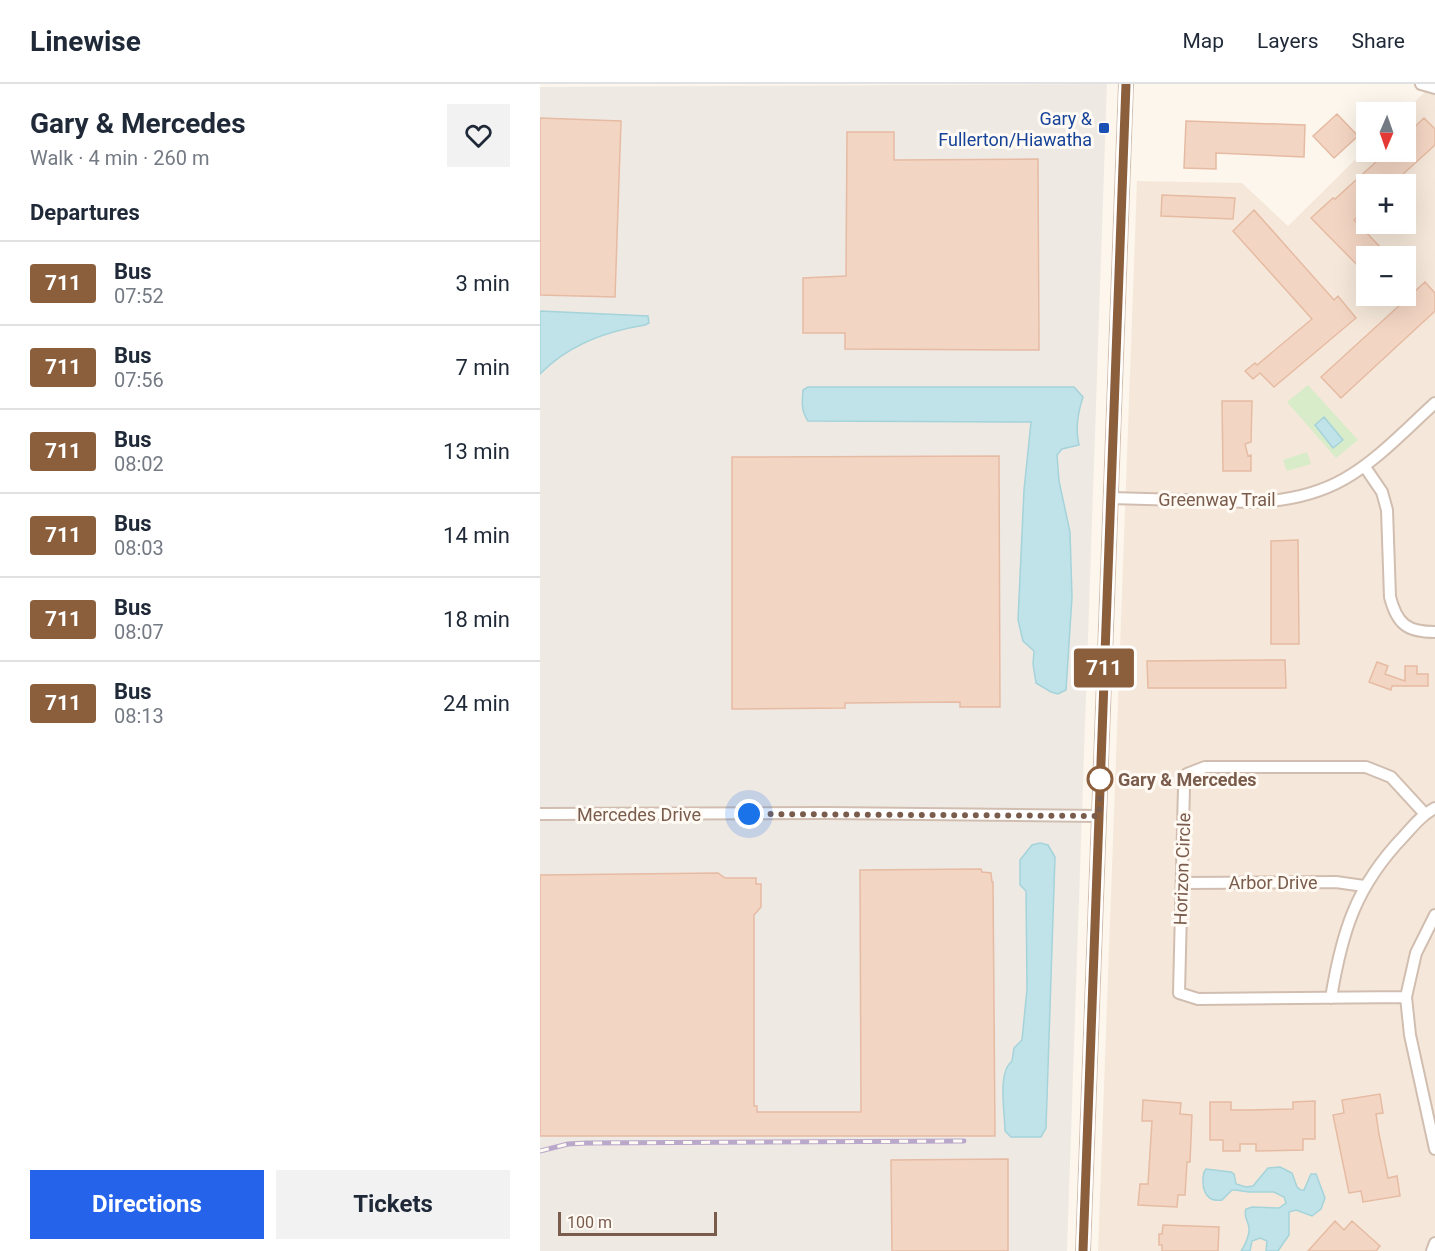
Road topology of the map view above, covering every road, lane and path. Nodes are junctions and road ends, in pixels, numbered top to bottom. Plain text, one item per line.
1 (1126, 84) edge
2 (1421, 84) edge
3 (1435, 88) edge
4 (1435, 403) edge
5 (1365, 467) junction
6 (1111, 498) junction
7 (1435, 632) edge
8 (1435, 808) edge
9 (540, 814) edge
10 (1425, 814) junction
11 (1099, 816) junction
12 (1182, 883) junction
13 (1364, 886) junction
14 (1435, 915) edge
15 (1406, 997) junction
16 (1331, 998) junction
17 (1435, 1149) edge
18 (1435, 1243) edge
19 (1083, 1251) edge
20 (1432, 1251) edge

1 - 6 street
2 - 3 street
4 - 5 street, Greenway Trail
5 - 6 street, Greenway Trail
5 - 7 street
6 - 11 street
8 - 10 street
9 - 11 street, Mercedes Drive
10 - 12 street, Horizon Circle
10 - 13 street
11 - 19 street
12 - 13 street, Arbor Drive
12 - 16 street, Horizon Circle
13 - 16 street
14 - 15 street
15 - 16 street, Horizon Circle
15 - 17 street
18 - 20 street

